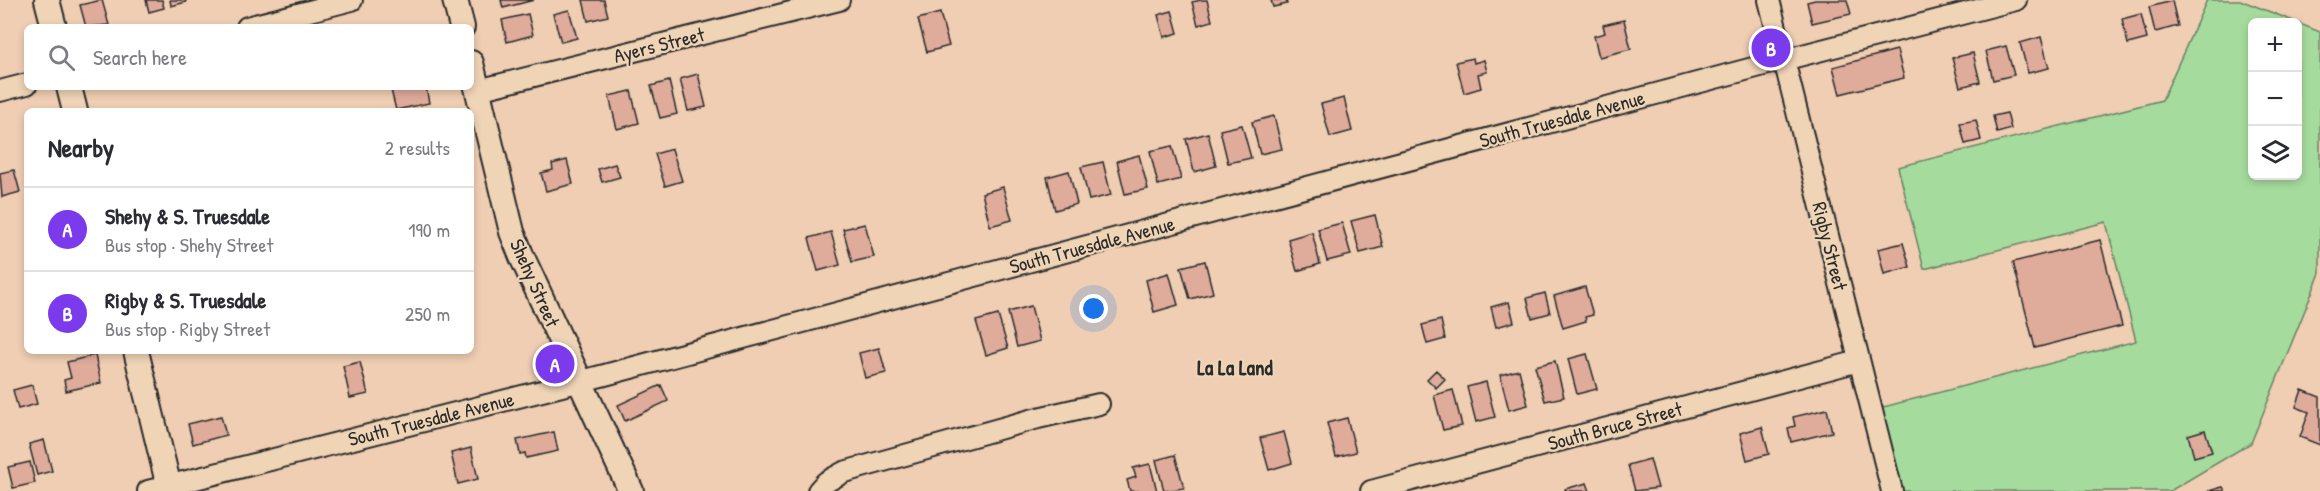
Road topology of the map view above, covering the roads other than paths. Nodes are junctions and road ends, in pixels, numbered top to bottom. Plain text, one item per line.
1 (47, 0) edge
2 (352, 0) edge
3 (454, 0) edge
4 (839, 0) edge
5 (1769, 0) edge
6 (2016, 0) edge
7 (53, 24) edge
8 (259, 24) edge
9 (461, 24) edge
10 (1784, 60) junction
11 (474, 75) edge
12 (24, 85) edge
13 (70, 90) edge
14 (478, 90) junction
15 (0, 91) edge
16 (74, 108) edge
17 (137, 354) edge
18 (1858, 361) junction
19 (580, 382) junction
20 (1099, 404) dead end
21 (162, 489) edge
22 (631, 491) edge
23 (818, 491) edge
24 (1371, 491) edge
25 (1892, 491) edge

1 - 7 street
2 - 8 street
3 - 9 street
4 - 14 street, Ayers Street
5 - 10 street, Rigby Street
6 - 10 street, South Truesdale Avenue
10 - 18 street, Rigby Street
10 - 19 street, South Truesdale Avenue
11 - 14 street, Shehy Street
12 - 15 street
13 - 16 street
14 - 19 street, Shehy Street
17 - 21 street
18 - 24 street, South Bruce Street
18 - 25 street, Rigby Street
19 - 21 street, South Truesdale Avenue
19 - 22 street, Shehy Street
20 - 23 street

